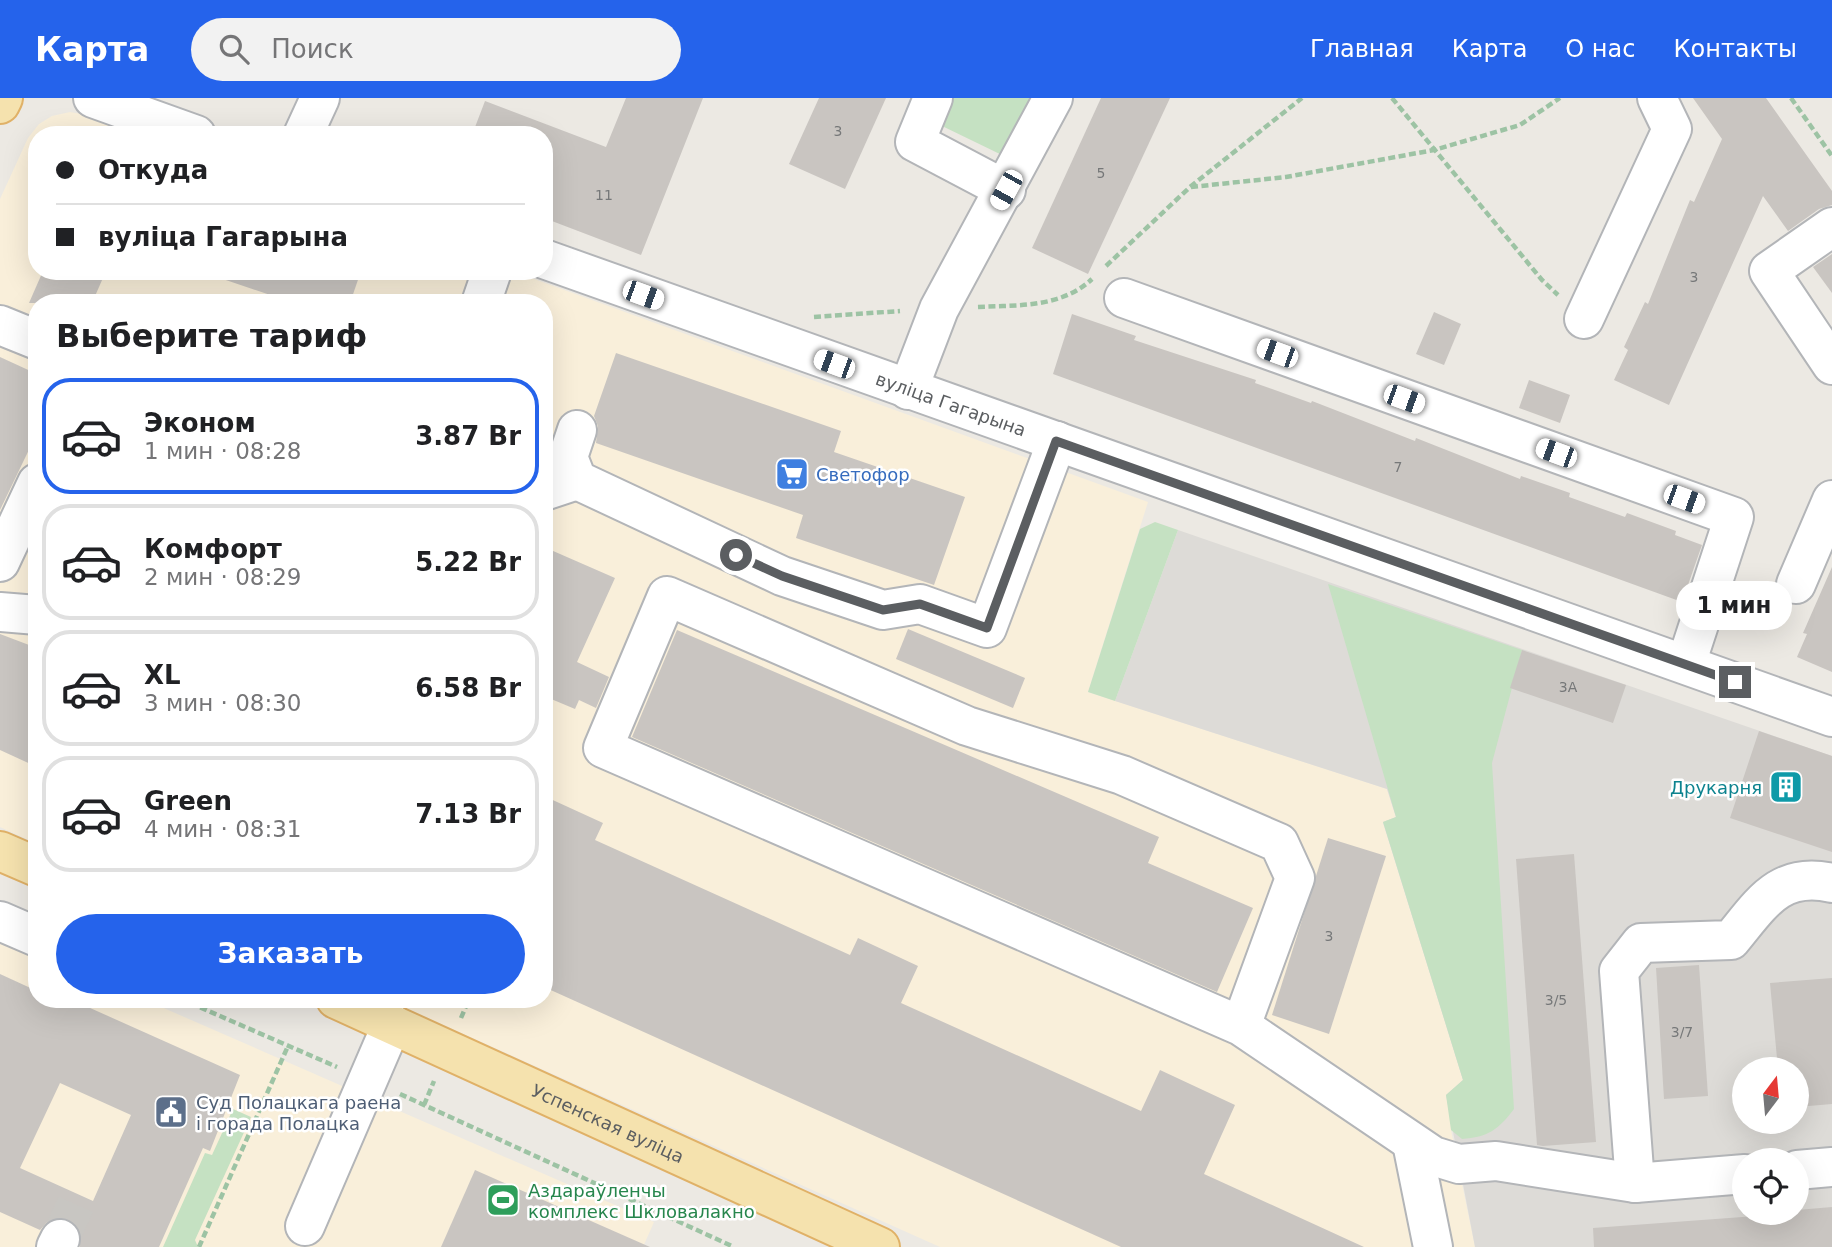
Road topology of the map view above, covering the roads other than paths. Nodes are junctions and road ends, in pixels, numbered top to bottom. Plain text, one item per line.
1 (3, 98) edge
2 (93, 98) edge
3 (320, 98) edge
4 (933, 98) edge
5 (1053, 98) edge
6 (1657, 98) edge
7 (0, 104) edge
8 (171, 126) edge
9 (307, 126) edge
10 (1006, 190) junction
11 (1832, 227) edge
12 (553, 262) edge
13 (1124, 298) dead end
14 (1584, 319) road end
15 (0, 325) edge
16 (28, 336) edge
17 (1832, 365) edge
18 (908, 390) junction
19 (577, 430) dead end
20 (1056, 441) junction
21 (561, 486) edge
22 (1832, 500) edge
23 (28, 502) edge
24 (0, 562) edge
25 (1796, 584) dead end
26 (0, 612) edge
27 (28, 614) edge
28 (1686, 664) junction
29 (1832, 717) edge
30 (0, 851) edge
31 (28, 863) edge
32 (1832, 883) edge
33 (0, 921) edge
34 (28, 933) edge
35 (356, 1008) edge
36 (392, 1024) junction
37 (1241, 1026) junction
38 (1412, 1143) junction
39 (1832, 1167) edge
40 (1809, 1169) edge
41 (1732, 1175) edge
42 (1635, 1184) junction
43 (306, 1226) dead end
44 (880, 1247) edge
45 (1433, 1247) edge

1 - 7 main road
2 - 8 street
3 - 9 street
4 - 10 street
5 - 10 street
6 - 14 street
10 - 18 street
11 - 17 street
12 - 18 street, вуліца Гагарына
13 - 28 street
15 - 16 street
18 - 20 street, вуліца Гагарына
19 - 21 street
20 - 21 street
20 - 28 street, вуліца Гагарына
22 - 25 street
23 - 24 street
26 - 27 street
28 - 29 street, вуліца Гагарына
30 - 31 main road
32 - 42 street
33 - 34 street
35 - 36 main road, Успенская вуліца
36 - 43 street
36 - 44 main road, Успенская вуліца
37 - 37 street
37 - 38 street
38 - 42 street
38 - 45 street
39 - 40 street
41 - 42 street

